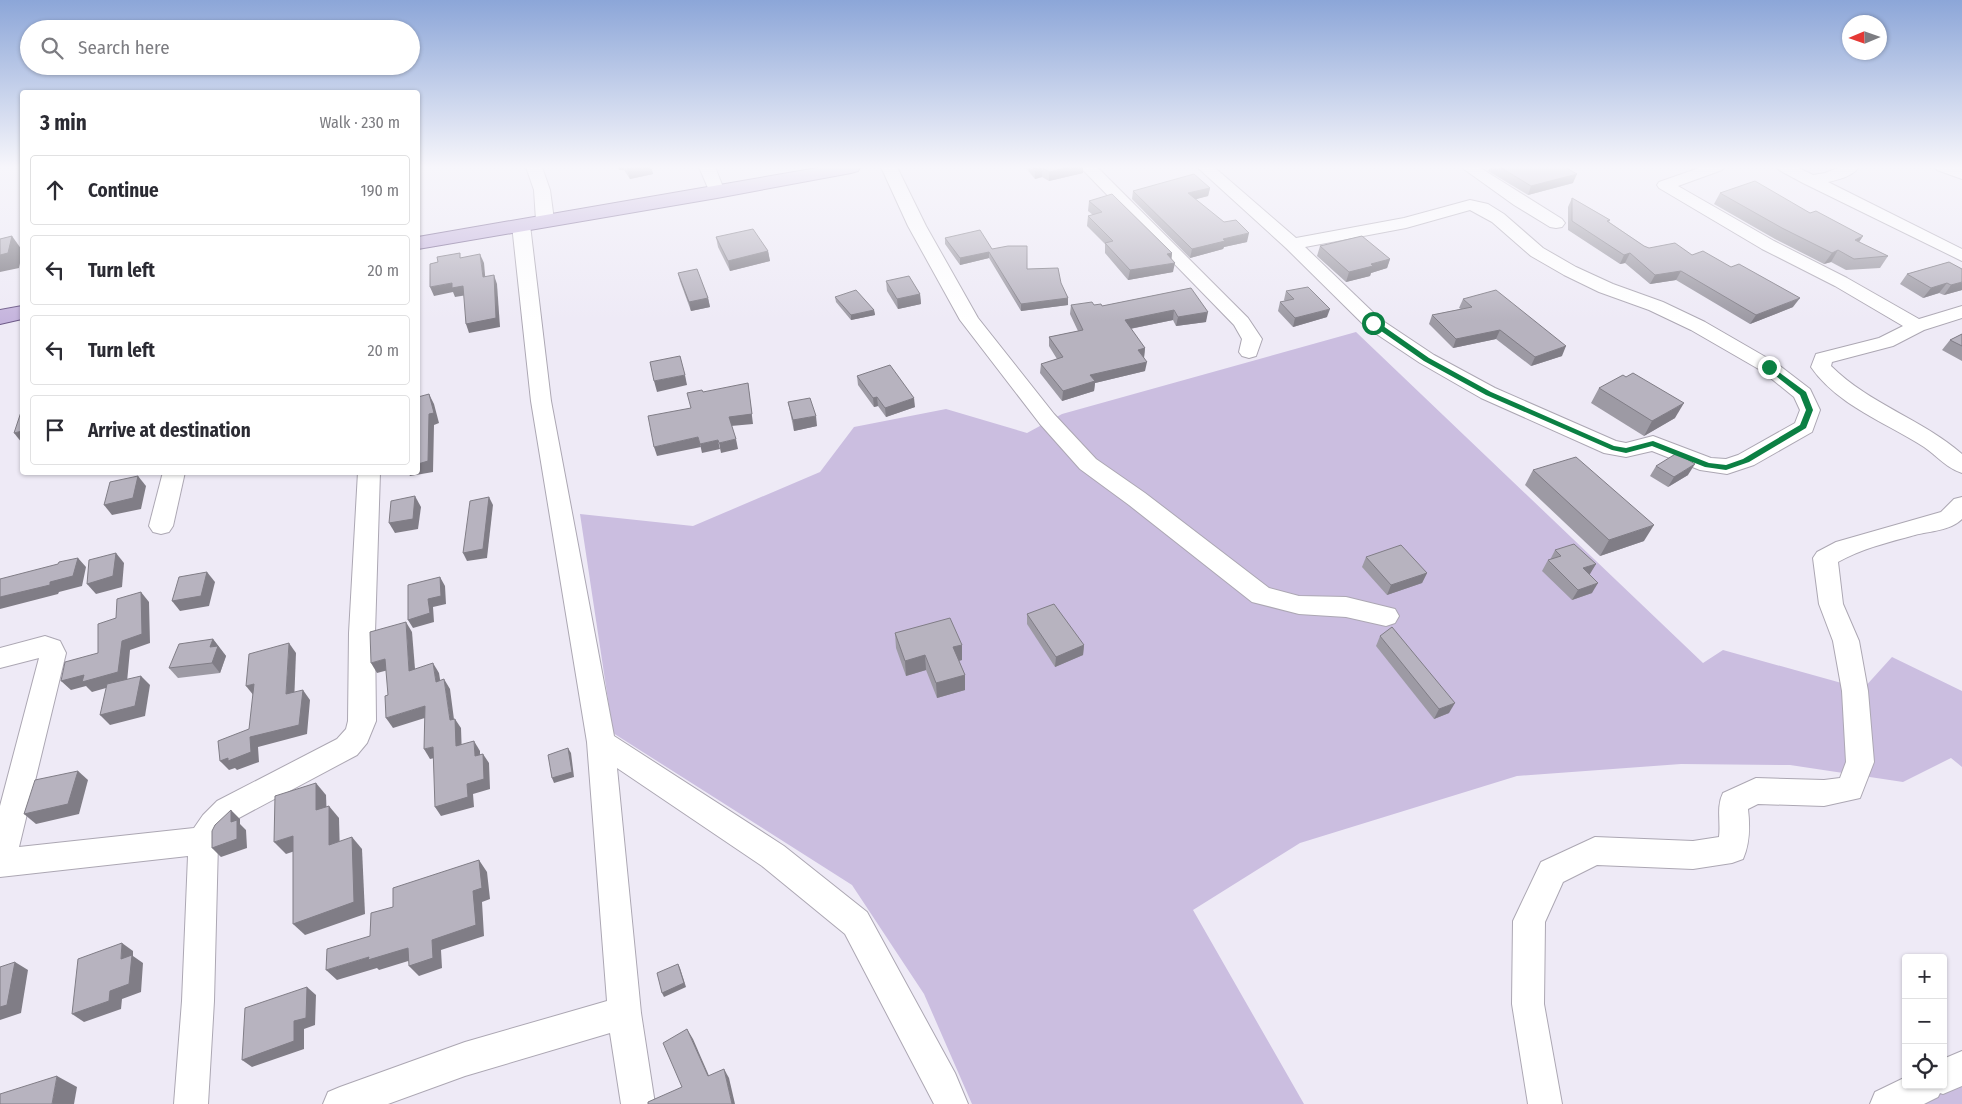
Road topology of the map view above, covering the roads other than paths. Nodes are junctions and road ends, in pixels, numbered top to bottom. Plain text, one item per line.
1 (534, 219) edge
2 (554, 219) edge
3 (913, 219) edge
4 (1139, 219) edge
5 (1263, 219) edge
6 (1422, 219) edge
7 (1499, 219) edge
8 (1549, 219) edge
9 (1723, 219) edge
10 (1887, 219) edge
11 (533, 222) junction
12 (1556, 223) dead end
13 (420, 243) edge
14 (1292, 244) junction
15 (1962, 256) edge
16 (1962, 312) edge
17 (20, 313) edge
18 (0, 317) edge
19 (1917, 326) junction
20 (1249, 352) dead end
21 (1962, 466) edge
22 (174, 475) edge
23 (369, 475) edge
24 (1962, 506) edge
25 (162, 526) dead end
26 (1386, 616) dead end
27 (0, 658) edge
28 (601, 742) junction
29 (203, 841) junction
30 (0, 863) edge
31 (624, 1014) junction
32 (1962, 1068) edge
33 (1947, 1075) edge
34 (1918, 1089) edge
35 (191, 1104) edge
36 (340, 1104) edge
37 (638, 1104) edge
38 (950, 1104) edge
39 (1544, 1104) edge
40 (1887, 1104) edge

1 - 11 street
2 - 11 main road
3 - 26 street
4 - 20 street
5 - 14 street
6 - 14 street
7 - 14 street
8 - 12 street
9 - 19 street
10 - 15 street
11 - 13 main road
11 - 28 street
16 - 19 street
17 - 18 main road
19 - 21 street
22 - 25 street
23 - 29 street
24 - 39 street
27 - 30 street
28 - 31 street
28 - 38 street
29 - 30 street
29 - 35 street
31 - 36 street
31 - 37 street
32 - 33 street
34 - 40 street

